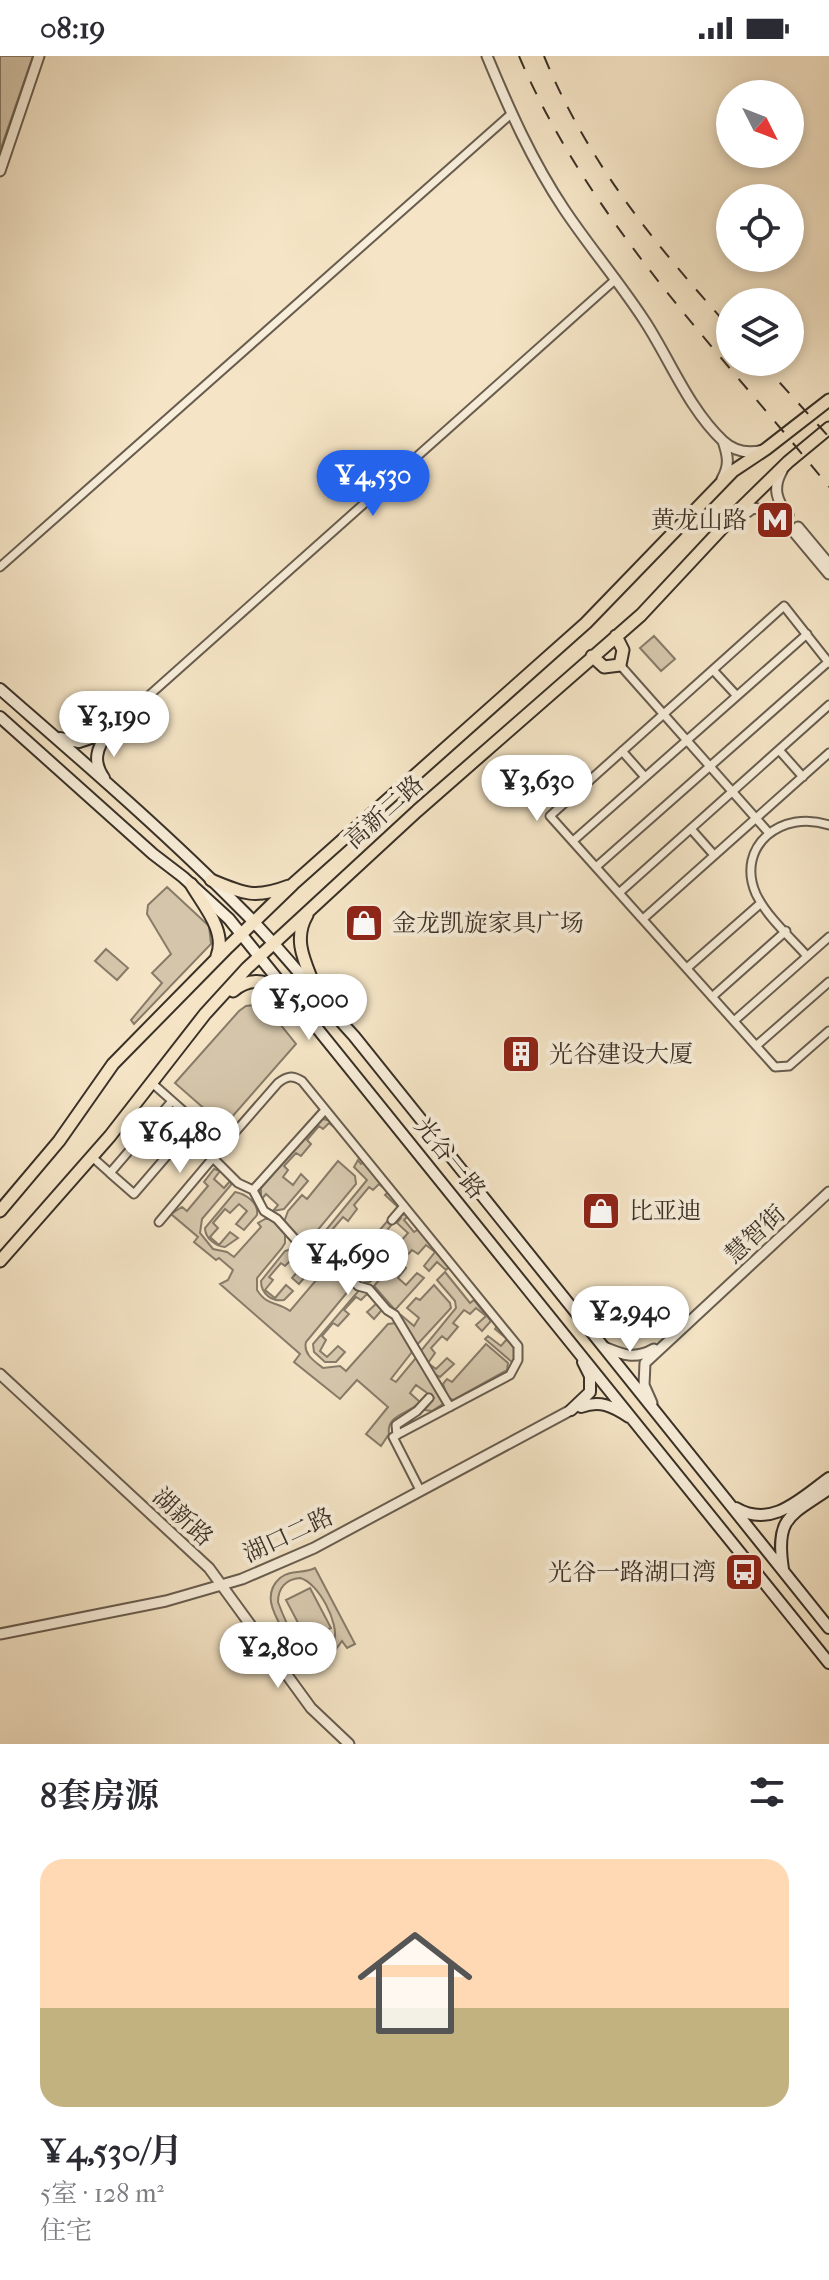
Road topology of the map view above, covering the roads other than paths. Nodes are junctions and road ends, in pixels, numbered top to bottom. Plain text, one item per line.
1 (39, 56) edge
2 (487, 56) edge
3 (511, 114) junction
4 (0, 171) edge
5 (616, 279) junction
6 (829, 400) edge
7 (829, 428) edge
8 (723, 441) junction
9 (766, 449) junction
10 (788, 462) junction
11 (718, 487) junction
12 (722, 530) junction
13 (829, 564) edge
14 (0, 567) edge
15 (829, 574) edge
16 (807, 634) junction
17 (616, 636) junction
18 (592, 656) junction
19 (829, 662) edge
20 (620, 665) junction
21 (713, 670) junction
22 (0, 689) edge
23 (737, 696) junction
24 (829, 705) edge
25 (663, 714) junction
26 (0, 717) edge
27 (108, 732) junction
28 (53, 736) junction
29 (687, 741) junction
30 (779, 750) junction
31 (622, 751) junction
32 (829, 753) edge
33 (710, 767) junction
34 (645, 777) junction
35 (803, 777) junction
36 (110, 787) junction
37 (732, 792) junction
38 (756, 818) junction
39 (829, 825) edge
40 (691, 829) junction
41 (769, 833) junction
42 (573, 841) junction
43 (714, 855) junction
44 (596, 867) junction
45 (211, 880) junction
46 (191, 884) junction
47 (293, 884) junction
48 (619, 893) junction
49 (761, 903) junction
50 (313, 906) junction
51 (643, 919) junction
52 (254, 923) junction
53 (786, 931) junction
54 (242, 934) junction
55 (829, 937) edge
56 (272, 943) junction
57 (260, 955) junction
58 (807, 956) junction
59 (214, 962) junction
60 (687, 968) junction
61 (829, 982) edge
62 (293, 995) junction
63 (318, 997) junction
64 (712, 997) junction
65 (205, 1014) junction
66 (734, 1021) junction
67 (829, 1031) edge
68 (756, 1046) junction
69 (152, 1083) junction
70 (172, 1101) junction
71 (325, 1110) junction
72 (196, 1122) junction
73 (223, 1146) junction
74 (91, 1156) junction
75 (214, 1159) junction
76 (110, 1173) junction
77 (829, 1186) edge
78 (253, 1190) junction
79 (829, 1192) edge
80 (404, 1206) junction
81 (0, 1211) edge
82 (392, 1220) dead end
83 (159, 1222) dead end
84 (531, 1257) junction
85 (0, 1261) edge
86 (515, 1271) junction
87 (573, 1344) junction
88 (601, 1345) junction
89 (0, 1374) edge
90 (429, 1398) dead end
91 (450, 1407) junction
92 (571, 1410) junction
93 (659, 1416) junction
94 (636, 1421) junction
95 (397, 1435) junction
96 (829, 1478) edge
97 (829, 1489) edge
98 (420, 1490) junction
99 (728, 1503) junction
100 (783, 1571) junction
101 (223, 1585) junction
102 (829, 1628) edge
103 (0, 1634) edge
104 (829, 1663) edge
105 (349, 1744) edge

1 - 4 street
2 - 3 street
3 - 5 street
3 - 14 street
5 - 8 street
5 - 27 street
6 - 9 main road, 高新二路
7 - 10 main road, 高新二路
8 - 9 street
8 - 11 street
9 - 11 main road, 高新二路
10 - 12 main road, 高新二路
10 - 13 street
11 - 47 main road, 高新二路
12 - 15 street
12 - 17 main road, 高新二路
16 - 19 street
16 - 21 street
16 - 23 street
17 - 18 main road, 高新二路
17 - 20 main road
18 - 20 main road
18 - 50 main road, 高新二路
19 - 33 street
20 - 25 street
21 - 23 street
21 - 25 street
22 - 28 main road, 光谷一路
23 - 29 street
24 - 30 street
25 - 29 street
25 - 31 street
26 - 46 main road, 光谷一路
27 - 28 main road
27 - 36 main road
28 - 36 main road, 光谷一路
29 - 33 street
29 - 34 street
30 - 35 street
30 - 37 street
31 - 34 street
31 - 42 street
32 - 35 street
33 - 37 street
33 - 44 street
34 - 42 street
35 - 38 street
36 - 45 main road, 光谷一路
37 - 38 street
37 - 40 street
38 - 41 street
38 - 43 street
39 - 41 street
40 - 43 street
40 - 48 street
41 - 49 street
42 - 44 street
43 - 51 street
44 - 48 street
45 - 47 main road
45 - 52 main road, 光谷一路
46 - 54 main road, 光谷一路
46 - 59 main road
47 - 52 main road, 高新二路
48 - 51 street
49 - 53 street
49 - 60 street
50 - 56 main road, 高新二路
50 - 63 main road
51 - 60 street
52 - 54 main road, 高新二路
52 - 56 main road, 光谷一路
53 - 58 street
53 - 64 street
54 - 57 main road, 光谷一路
54 - 59 main road, 高新二路
55 - 58 street
56 - 57 main road, 高新二路
56 - 63 main road, 光谷一路
57 - 62 main road, 光谷一路
57 - 65 main road, 高新二路
58 - 66 street
59 - 81 main road, 高新二路
60 - 64 street
61 - 68 street
62 - 65 main road
62 - 86 main road, 光谷一路
63 - 84 main road, 光谷一路
64 - 66 street
65 - 69 main road, 高新二路
66 - 68 street
67 - 68 street
69 - 70 street
69 - 74 main road, 高新二路
70 - 72 street
70 - 76 street
71 - 73 street
71 - 78 street
71 - 80 street
72 - 73 street
72 - 76 street
73 - 75 street
74 - 76 street
74 - 85 main road, 高新二路
75 - 78 street
75 - 83 street
77 - 88 street, 慧智街
78 - 91 street
79 - 93 street, 慧智街
80 - 82 street
80 - 91 street
84 - 86 main road
84 - 88 main road, 光谷一路
86 - 87 main road, 光谷一路
87 - 92 main road
87 - 94 main road, 光谷一路
88 - 93 main road, 光谷一路
89 - 101 street, 湖新路
90 - 95 street
91 - 95 street
92 - 94 main road
92 - 98 street, 湖口二路
93 - 99 main road, 光谷一路
94 - 104 main road, 光谷一路
95 - 98 street
96 - 99 main road
97 - 100 main road
98 - 101 street, 湖口二路
99 - 100 main road, 光谷一路
100 - 102 main road, 光谷一路
101 - 103 street, 湖口二路
101 - 105 street, 湖新路

